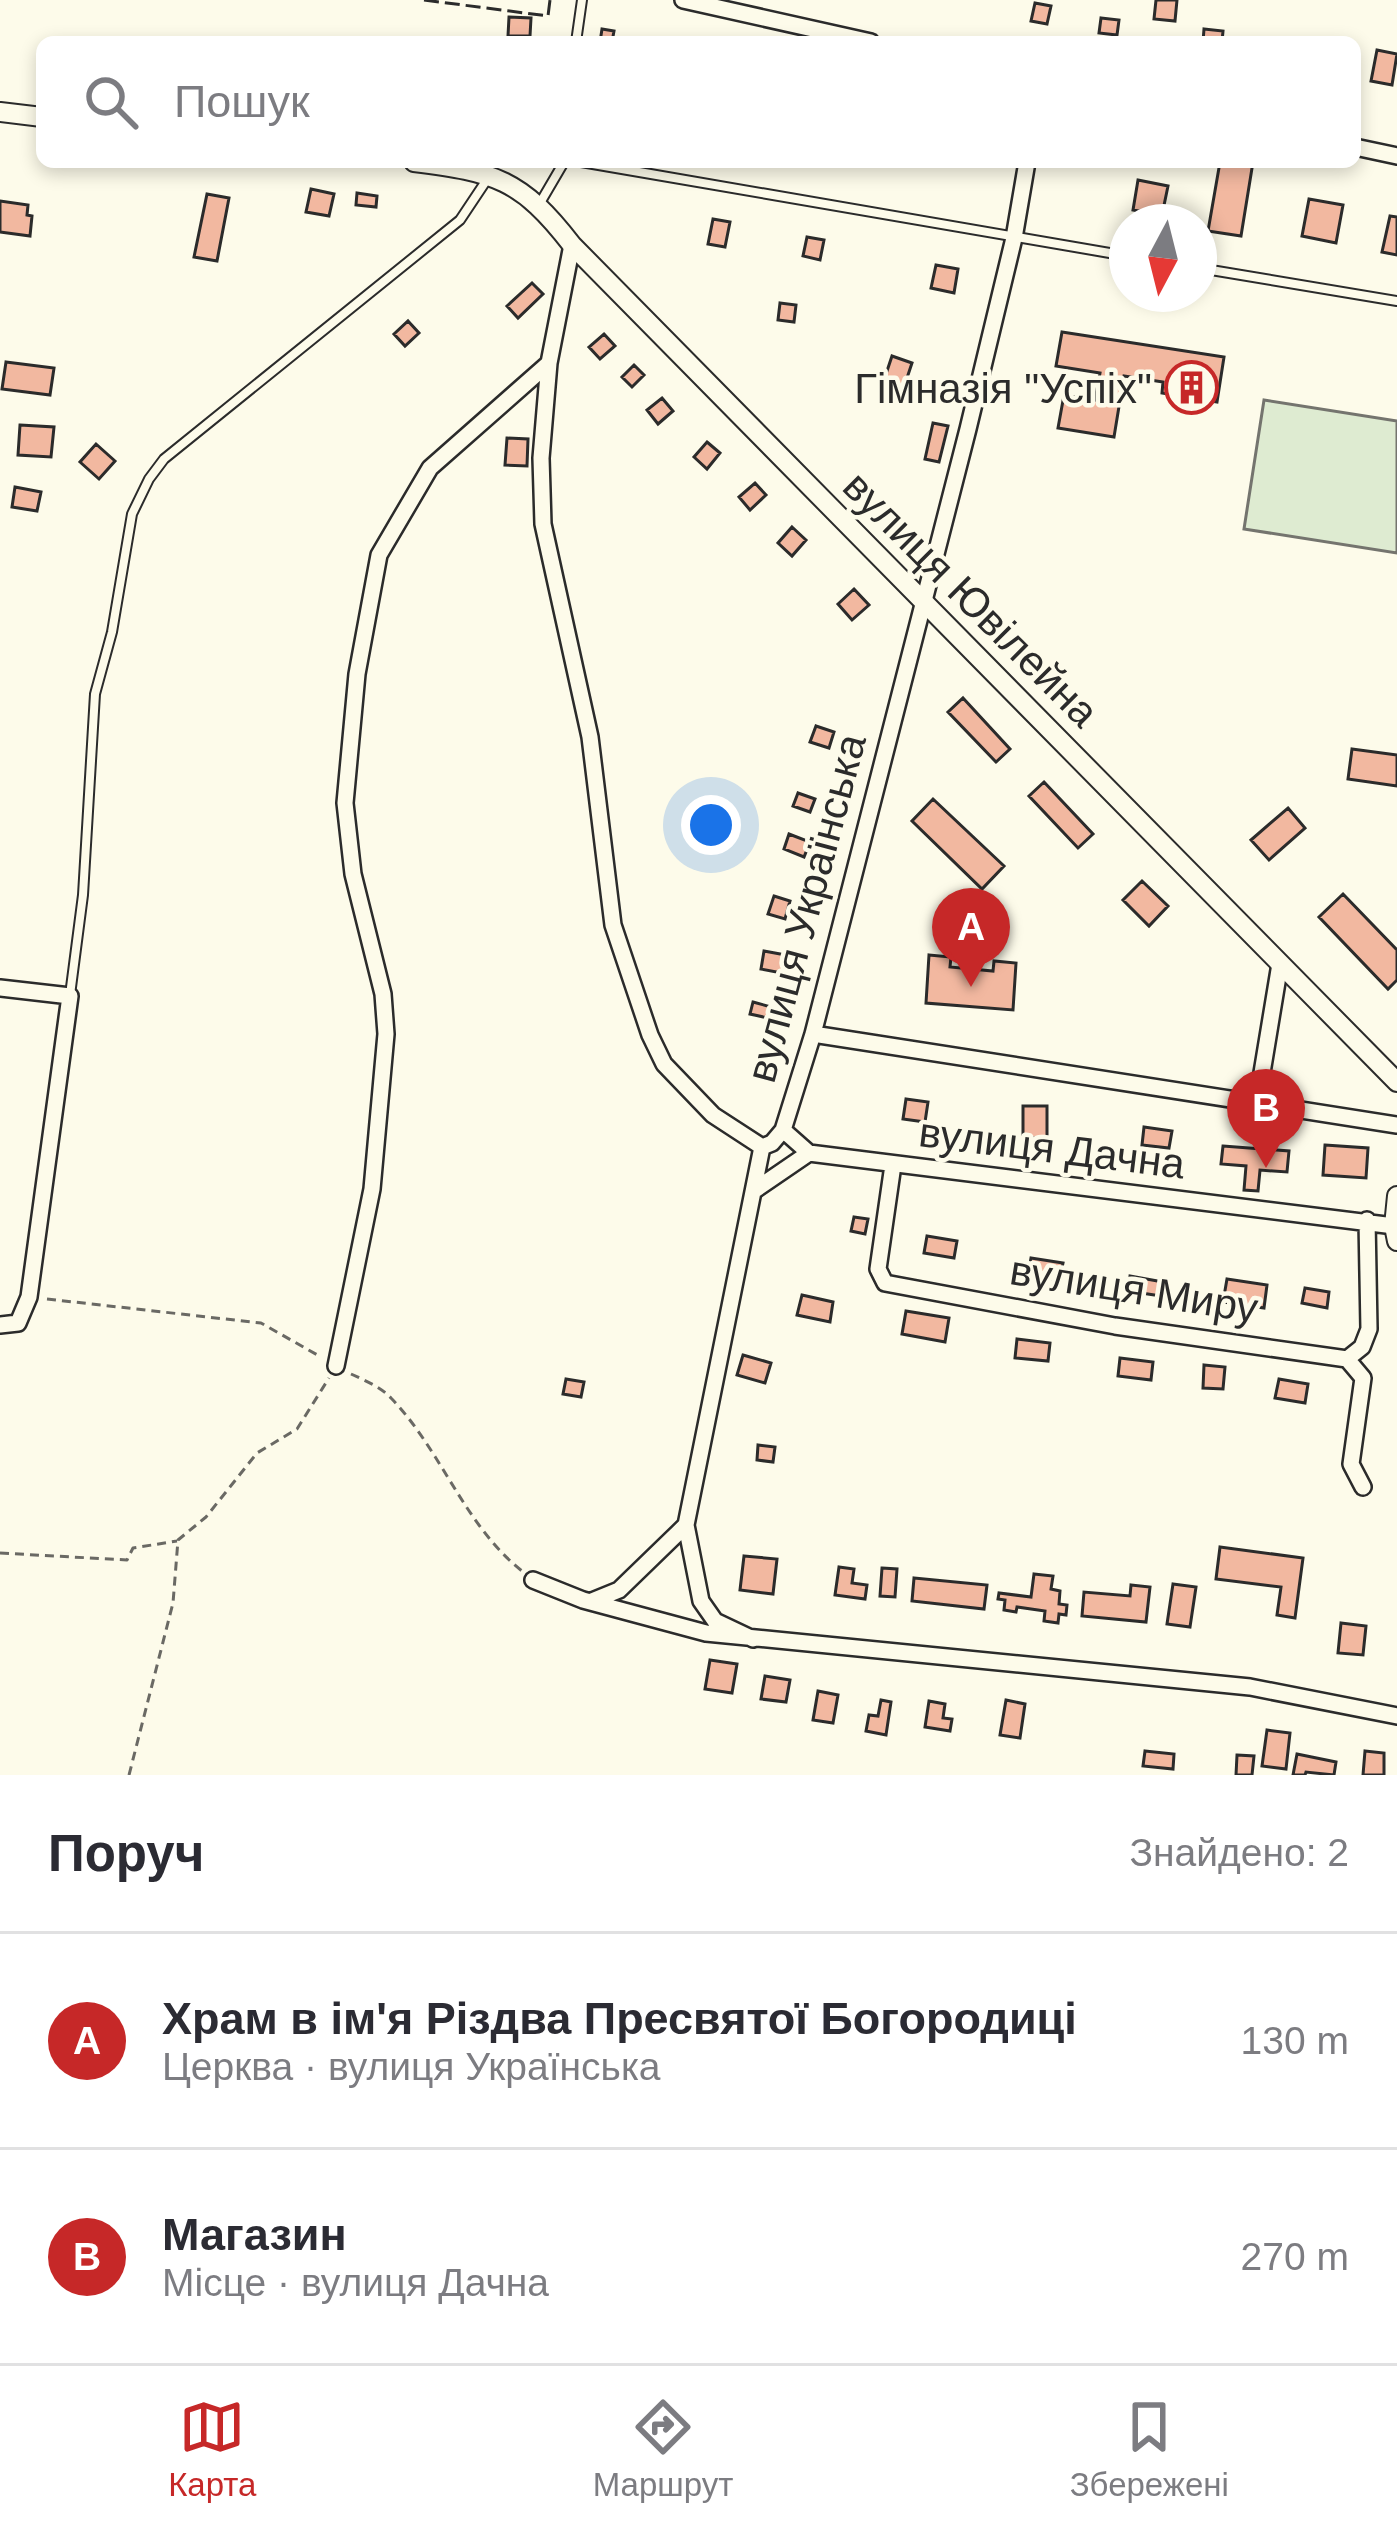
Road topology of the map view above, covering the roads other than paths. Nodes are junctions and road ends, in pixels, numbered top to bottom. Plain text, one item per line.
1 (581, 0) edge
2 (683, 0) edge
3 (577, 36) edge
4 (844, 36) edge
5 (0, 112) edge
6 (36, 116) edge
7 (1361, 148) edge
8 (1397, 156) edge
9 (449, 168) edge
10 (560, 168) edge
11 (615, 168) edge
12 (1026, 168) edge
13 (490, 175) junction
14 (540, 203) junction
15 (1014, 238) junction
16 (572, 245) junction
17 (1109, 253) edge
18 (1217, 271) edge
19 (1397, 301) edge
20 (549, 363) junction
21 (923, 602) junction
22 (1280, 964) junction
23 (0, 988) edge
24 (70, 996) junction
25 (813, 1034) junction
26 (1397, 1082) edge
27 (1257, 1103) junction
28 (1397, 1125) edge
29 (783, 1130) junction
30 (762, 1147) junction
31 (809, 1153) junction
32 (893, 1165) junction
33 (755, 1190) junction
34 (1397, 1196) edge
35 (1367, 1220) junction
36 (1395, 1233) edge
37 (0, 1325) edge
38 (1347, 1359) junction
39 (336, 1366) road end
40 (1363, 1487) dead end
41 (686, 1525) junction
42 (635, 1575) junction
43 (533, 1580) road end
44 (591, 1601) junction
45 (633, 1614) junction
46 (753, 1639) junction
47 (1397, 1716) edge

1 - 3 lane
2 - 4 street
5 - 6 street
7 - 8 street
9 - 13 street, вулиця Ювілейна
10 - 14 lane
11 - 15 lane
12 - 15 street, вулиця Українська
13 - 14 street, вулиця Ювілейна
13 - 24 lane
14 - 16 street, вулиця Ювілейна
15 - 17 lane
15 - 21 street, вулиця Українська
16 - 20 street
16 - 21 street, вулиця Ювілейна
18 - 19 lane
20 - 30 street
20 - 39 street
21 - 22 street, вулиця Ювілейна
21 - 25 street, вулиця Українська
22 - 26 street, вулиця Ювілейна
22 - 27 street
23 - 24 street
24 - 37 street
25 - 27 street
25 - 29 street, вулиця Українська
27 - 28 street
29 - 30 street, вулиця Українська
29 - 31 street
30 - 33 street
31 - 32 street, вулиця Дачна
31 - 33 street
32 - 35 street, вулиця Дачна
32 - 38 street, вулиця Миру
33 - 41 street
34 - 36 street
35 - 36 street, вулиця Дачна
35 - 38 street
38 - 40 street
41 - 42 street
41 - 46 street
42 - 44 street
42 - 45 street
43 - 44 street
44 - 45 street
45 - 46 street
46 - 47 street

